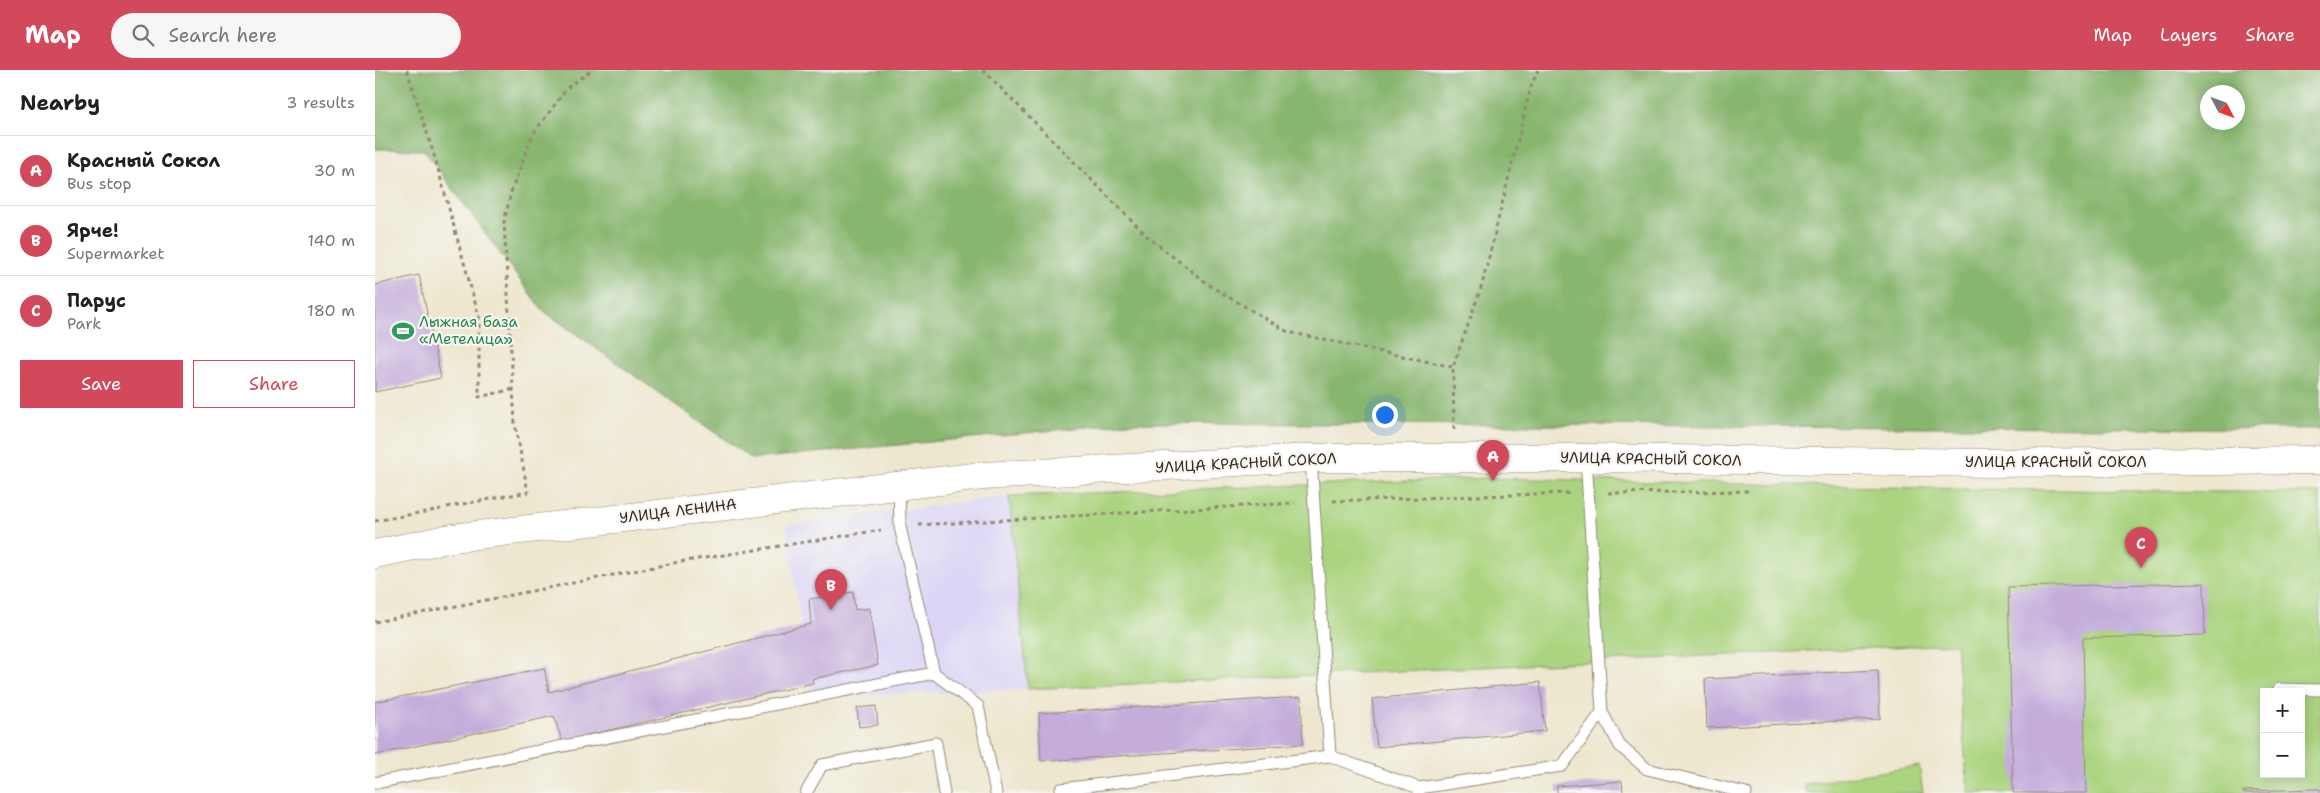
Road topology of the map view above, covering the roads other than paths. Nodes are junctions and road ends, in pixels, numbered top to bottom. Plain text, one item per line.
1 (1311, 458) junction
2 (1586, 458) junction
3 (2320, 460) edge
4 (982, 476) joint
5 (899, 485) junction
6 (375, 554) edge
7 (934, 673) junction
8 (2305, 690) edge
9 (2320, 690) edge
10 (1602, 712) junction
11 (1331, 756) junction
12 (375, 783) edge
13 (1061, 789) dead end
14 (1419, 790) edge
15 (806, 793) edge
16 (944, 793) edge
17 (996, 793) edge
18 (1746, 793) edge

1 - 2 street, УЛИЦА КРАСНЫЙ СОКОЛ
1 - 4 street, УЛИЦА КРАСНЫЙ СОКОЛ
1 - 11 lane
2 - 3 street, УЛИЦА КРАСНЫЙ СОКОЛ
2 - 10 lane
4 - 5 street, УЛИЦА ЛЕНИНА
5 - 6 street, УЛИЦА ЛЕНИНА
5 - 7 lane
7 - 12 lane
7 - 17 lane
8 - 9 lane
10 - 14 lane
10 - 18 lane
11 - 13 lane
11 - 14 lane
15 - 16 lane

